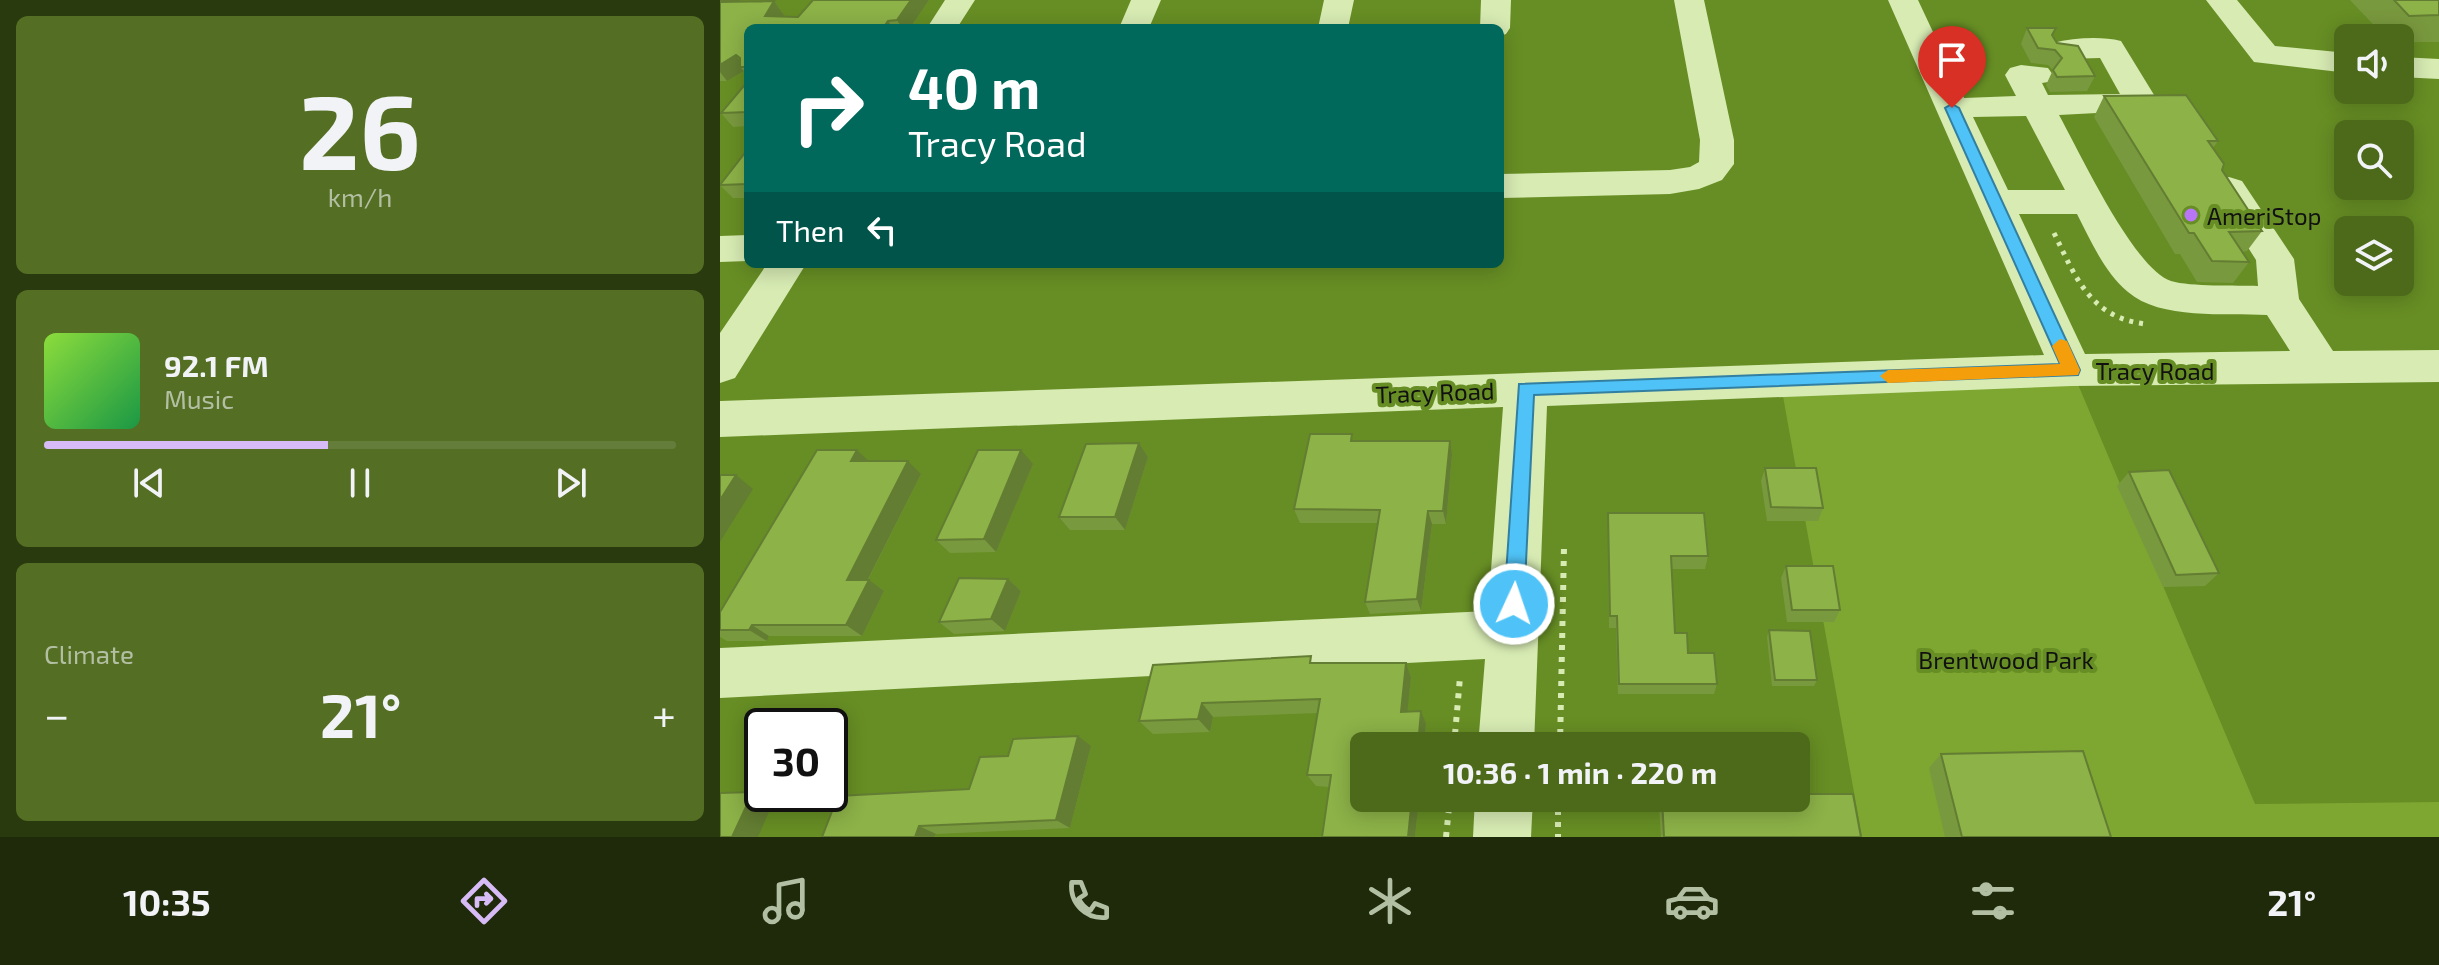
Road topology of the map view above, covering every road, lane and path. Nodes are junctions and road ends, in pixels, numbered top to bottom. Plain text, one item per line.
1 (960, 0) edge
2 (1146, 0) edge
3 (1339, 0) edge
4 (1496, 0) edge
5 (1689, 0) edge
6 (1903, 0) edge
7 (2221, 0) edge
8 (945, 24) edge
9 (1136, 24) edge
10 (1334, 24) edge
11 (1495, 24) edge
12 (2070, 62) edge
13 (2334, 62) edge
14 (2414, 68) edge
15 (2439, 69) edge
16 (2030, 76) junction
17 (1952, 108) junction
18 (1504, 186) edge
19 (2229, 189) edge
20 (1995, 202) junction
21 (2090, 202) junction
22 (744, 248) edge
23 (720, 249) edge
24 (784, 268) edge
25 (2279, 301) junction
26 (2439, 366) edge
27 (720, 367) edge
28 (2322, 368) junction
29 (2072, 370) junction
30 (1526, 388) junction
31 (720, 419) edge
32 (1564, 541) dead end
33 (1488, 635) junction
34 (720, 673) edge
35 (1458, 732) edge
36 (1504, 732) edge
37 (1560, 732) edge
38 (1449, 812) edge
39 (1503, 812) edge
40 (1558, 812) edge
41 (1446, 837) edge
42 (1502, 837) edge
43 (1558, 837) edge

1 - 8 street
2 - 9 street
3 - 10 street
4 - 11 street
5 - 18 street
6 - 17 street
7 - 13 street
12 - 16 street
14 - 15 street
16 - 17 street
16 - 21 street
17 - 20 street
19 - 25 street
20 - 21 street
20 - 29 street
21 - 25 street
22 - 23 street
24 - 27 street
25 - 28 street
26 - 28 street, Tracy Road
28 - 29 street, Tracy Road
29 - 30 street, Tracy Road
30 - 31 street, Tracy Road
30 - 33 street
32 - 37 path
33 - 34 street
33 - 35 path
33 - 36 street
38 - 41 path
39 - 42 street
40 - 43 path

